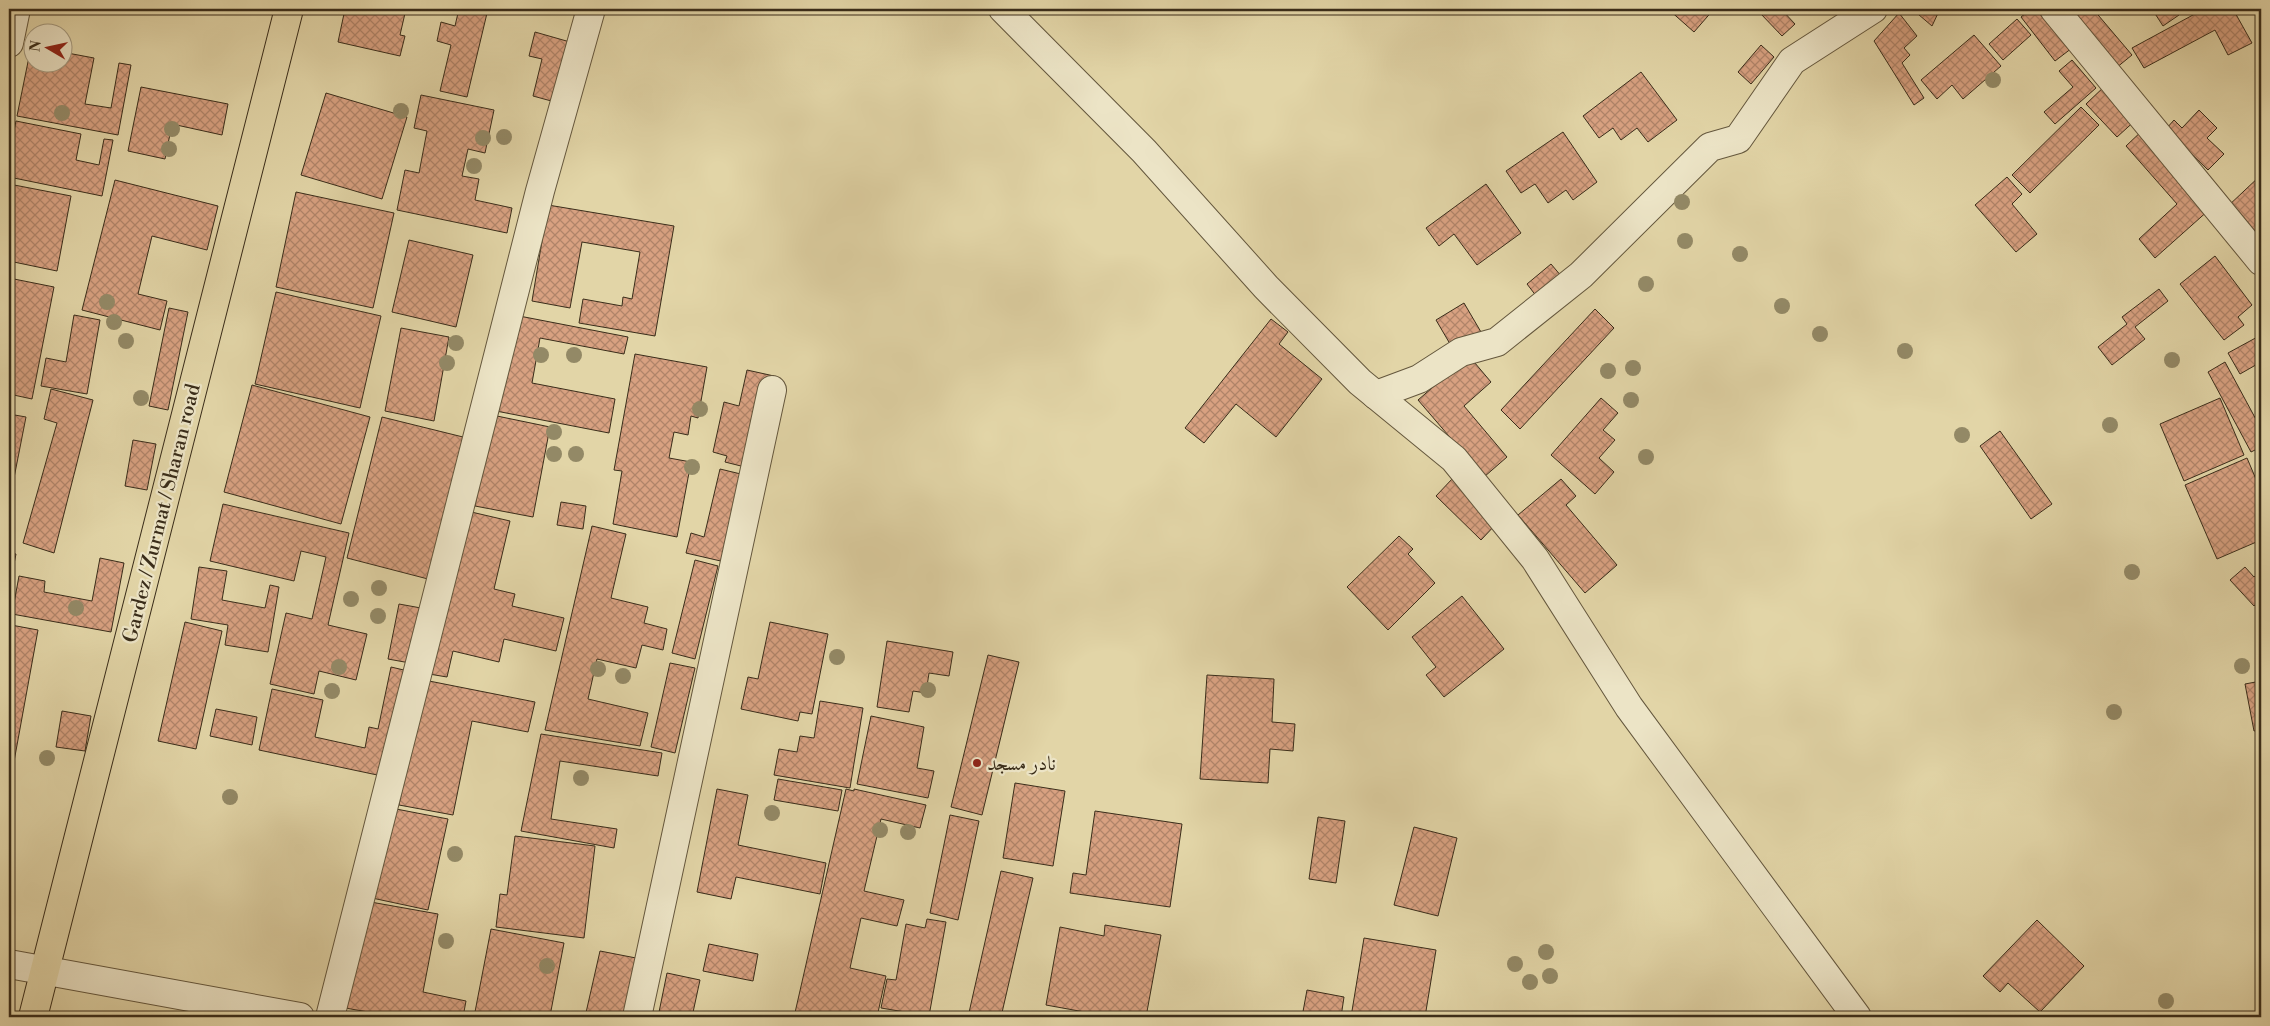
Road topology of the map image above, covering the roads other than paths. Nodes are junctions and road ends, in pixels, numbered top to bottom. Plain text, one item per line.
1 (16, 9) edge
2 (289, 9) edge
3 (592, 9) edge
4 (1003, 9) edge
5 (1873, 9) edge
6 (2054, 9) edge
7 (9, 42) edge
8 (2261, 261) edge
9 (772, 390) dead end
10 (1376, 395) junction
11 (9, 964) edge
12 (45, 970) junction
13 (34, 1017) edge
14 (300, 1017) edge
15 (330, 1017) edge
16 (637, 1017) edge
17 (1857, 1017) edge

1 - 7 street
2 - 12 highway, Gardez / Zurmat / Sharan road
3 - 15 street
4 - 10 street
5 - 10 street
6 - 8 street
9 - 16 street
10 - 17 street
11 - 12 street
12 - 13 highway, Gardez / Zurmat / Sharan road
12 - 14 street

